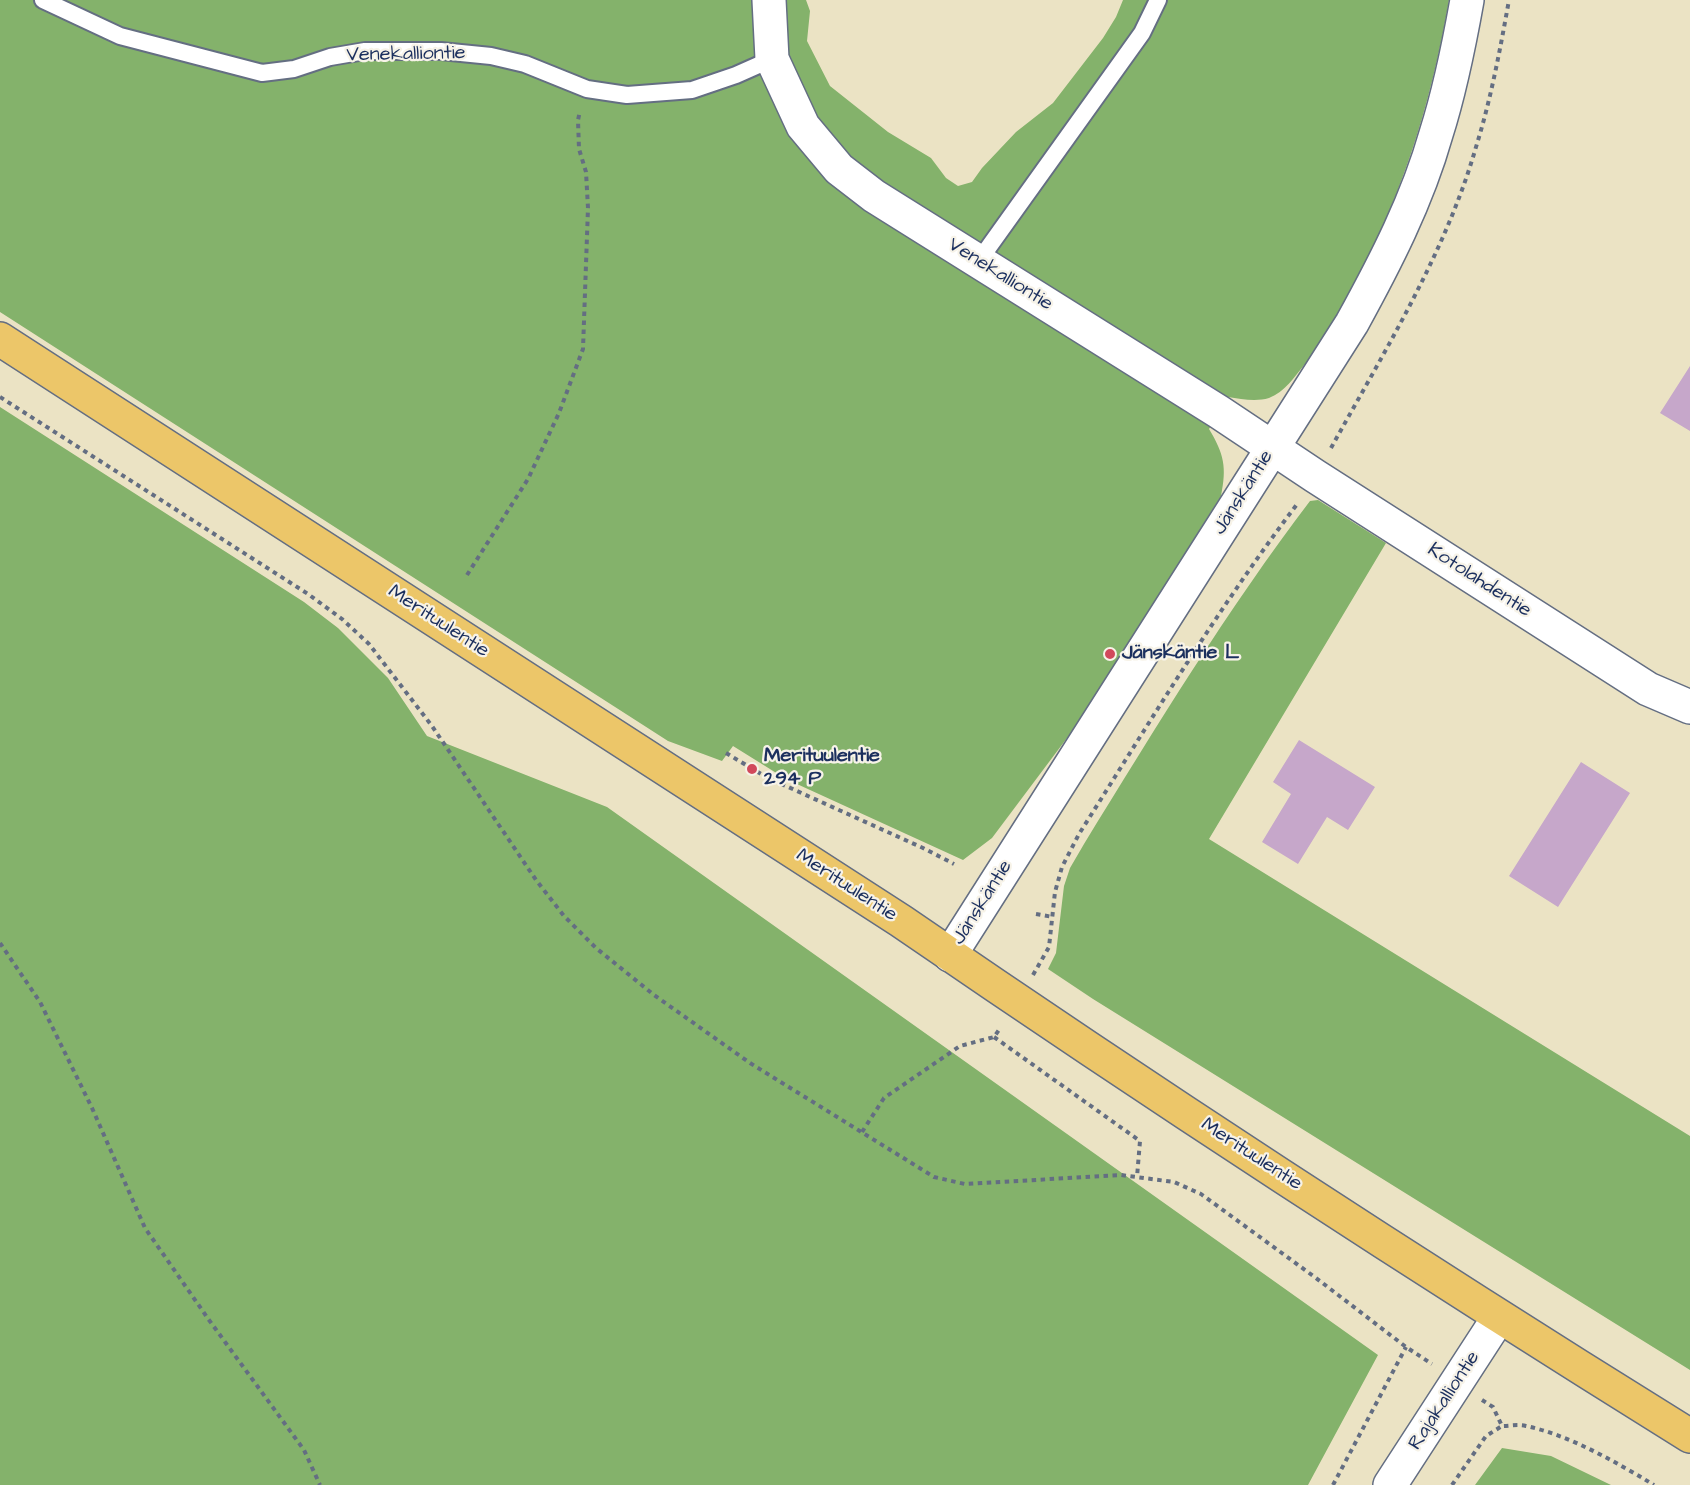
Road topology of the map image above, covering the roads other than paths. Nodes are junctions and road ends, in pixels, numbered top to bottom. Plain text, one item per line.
1 (43, 0) edge
2 (772, 0) edge
3 (1158, 0) edge
4 (1467, 0) edge
5 (772, 58) junction
6 (978, 262) junction
7 (0, 339) edge
8 (1273, 448) junction
9 (1690, 707) edge
10 (950, 955) junction
11 (1499, 1317) junction
12 (1690, 1436) edge
13 (1390, 1485) edge

1 - 5 lane, Venekalliontie
2 - 5 street, Venekalliontie
3 - 6 lane
4 - 8 street, Jänskäntie
5 - 6 street, Venekalliontie
6 - 8 street, Venekalliontie
7 - 10 main road, Merituulentie
8 - 9 street, Kotolahdentie
8 - 10 street, Jänskäntie
10 - 11 main road, Merituulentie
11 - 12 main road, Merituulentie
11 - 13 street, Rajakalliontie

